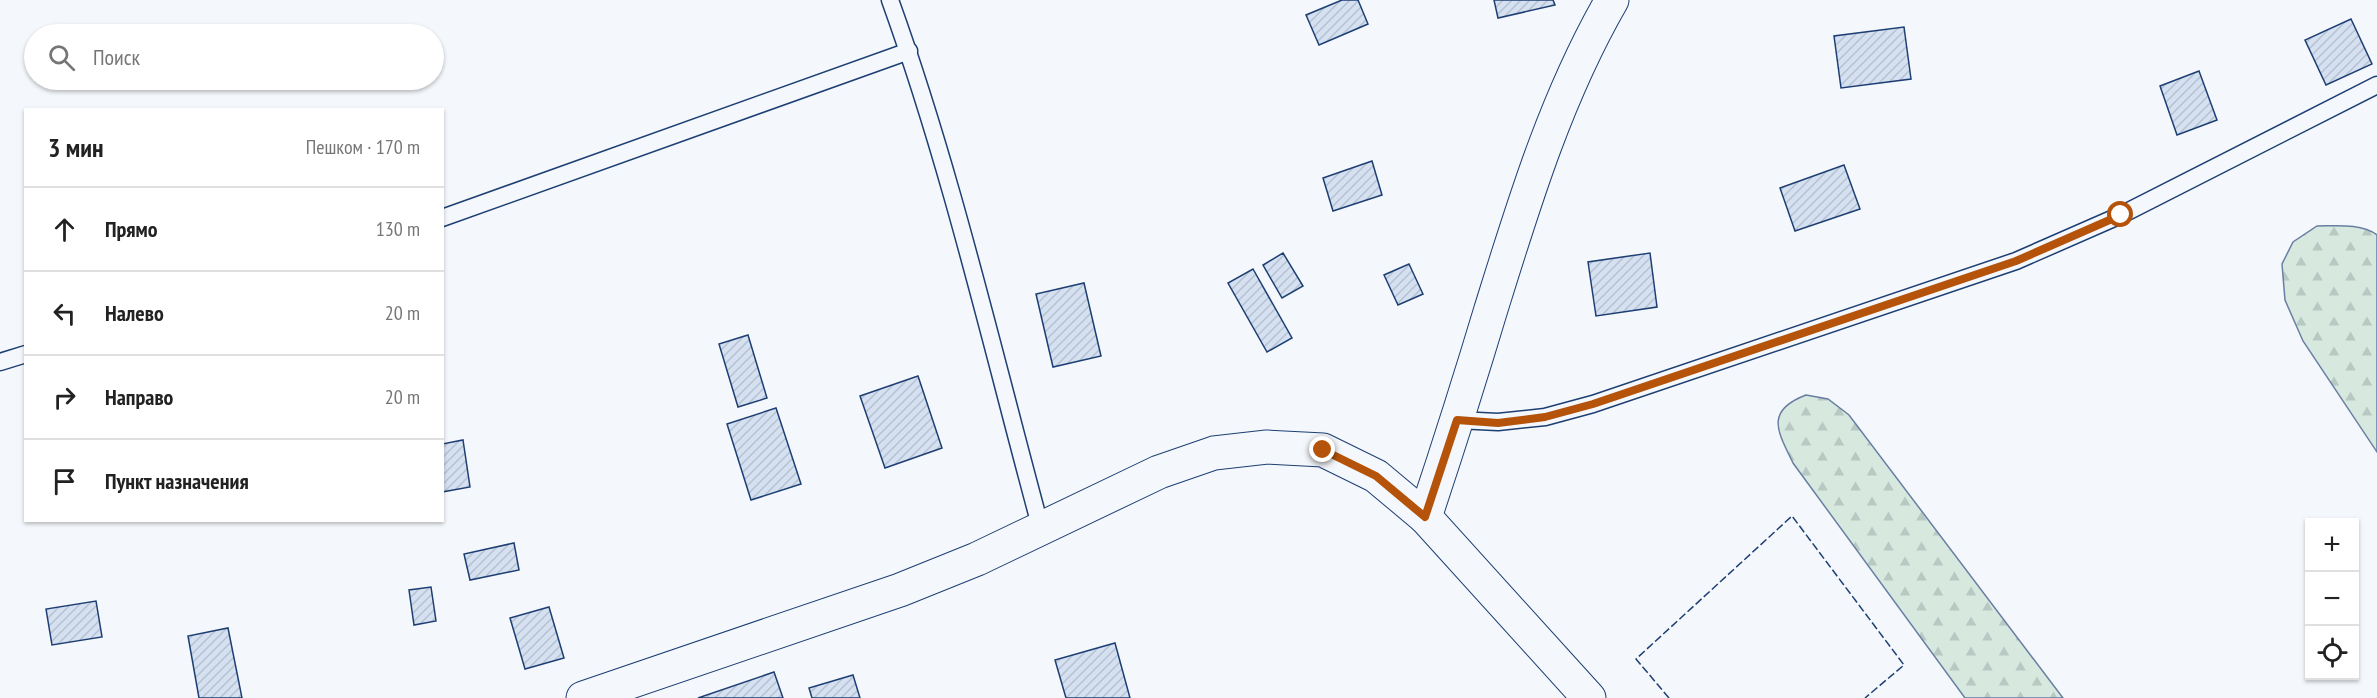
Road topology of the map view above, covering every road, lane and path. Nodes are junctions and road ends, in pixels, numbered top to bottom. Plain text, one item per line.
1 (890, 0) edge
2 (1612, 0) edge
3 (909, 51) junction
4 (2377, 85) edge
5 (444, 217) edge
6 (24, 355) edge
7 (0, 362) edge
8 (1457, 420) junction
9 (1425, 517) junction
10 (1041, 529) junction
11 (584, 698) edge
12 (1589, 698) edge

1 - 3 lane
2 - 8 street
3 - 5 lane
3 - 10 lane
4 - 8 lane
6 - 7 lane
8 - 9 street
9 - 10 street
9 - 12 street
10 - 11 street

